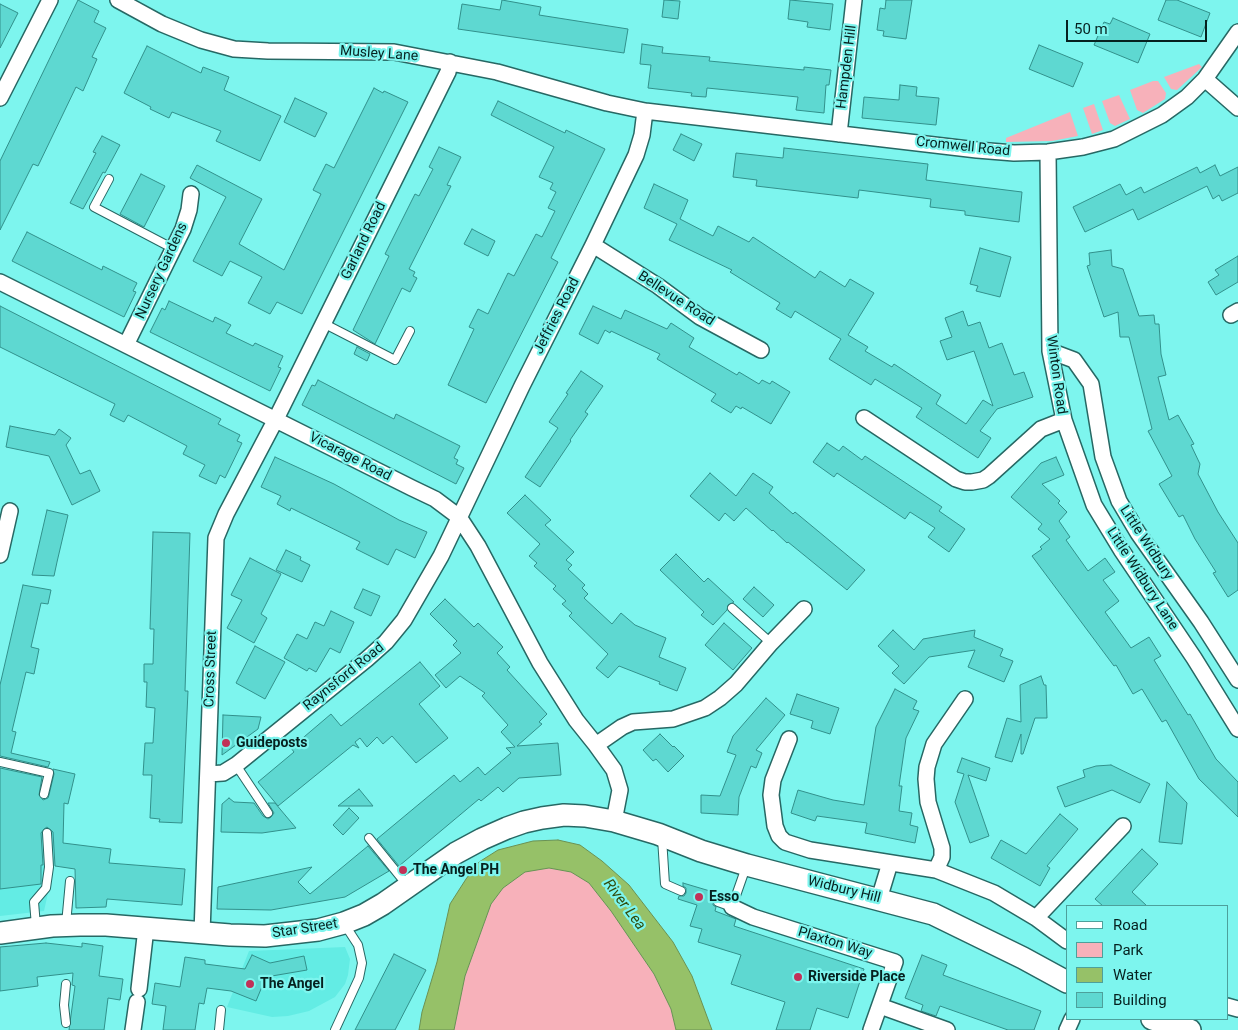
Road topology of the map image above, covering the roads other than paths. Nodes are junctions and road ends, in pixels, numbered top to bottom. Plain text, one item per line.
1 (50, 0) edge
2 (118, 0) edge
3 (854, 0) edge
4 (1238, 32) edge
5 (450, 62) junction
6 (1205, 79) junction
7 (0, 98) edge
8 (1238, 108) edge
9 (645, 111) junction
10 (839, 134) junction
11 (1048, 152) junction
12 (109, 179) dead end
13 (191, 194) dead end
14 (593, 245) junction
15 (174, 249) junction
16 (0, 282) edge
17 (323, 323) junction
18 (410, 330) dead end
19 (126, 345) junction
20 (761, 350) dead end
21 (1050, 351) junction
22 (864, 418) dead end
23 (276, 419) junction
24 (1064, 420) junction
25 (10, 511) dead end
26 (459, 517) junction
27 (0, 555) edge
28 (732, 608) dead end
29 (804, 609) dead end
30 (771, 643) junction
31 (1238, 680) edge
32 (965, 699) dead end
33 (1238, 729) edge
34 (789, 738) dead end
35 (596, 745) junction
36 (0, 762) edge
37 (236, 765) junction
38 (208, 774) junction
39 (44, 794) dead end
40 (268, 813) dead end
41 (614, 821) junction
42 (1123, 826) dead end
43 (47, 833) dead end
44 (662, 835) junction
45 (369, 838) dead end
46 (890, 863) junction
47 (747, 865) junction
48 (936, 870) junction
49 (70, 881) dead end
50 (408, 886) junction
51 (681, 891) dead end
52 (879, 899) junction
53 (718, 902) dead end
54 (732, 907) junction
55 (1036, 918) junction
56 (344, 923) junction
57 (66, 926) junction
58 (36, 928) junction
59 (146, 928) junction
60 (0, 933) edge
61 (202, 933) junction
62 (1066, 940) edge
63 (1066, 981) edge
64 (66, 984) dead end
65 (880, 1006) junction
66 (221, 1010) dead end
67 (1155, 1020) edge
68 (66, 1023) dead end
69 (133, 1030) edge
70 (219, 1030) edge
71 (335, 1030) edge
72 (871, 1030) edge
73 (947, 1030) edge
74 (1190, 1030) edge

1 - 7 street
2 - 5 street, Musley Lane
3 - 10 street, Hampden Hill
4 - 6 street, Cromwell Road
5 - 9 street, Musley Lane
5 - 17 street, Garland Road
6 - 8 street
6 - 11 street, Cromwell Road
9 - 10 street, Cromwell Road
9 - 14 street, Jeffries Road
10 - 11 street, Cromwell Road
11 - 21 street, Winton Road
12 - 15 lane
13 - 15 street, Nursery Gardens
14 - 20 street, Bellevue Road
14 - 26 street, Jeffries Road
15 - 19 street, Nursery Gardens
16 - 19 street, Vicarage Road
17 - 18 lane
17 - 23 street, Garland Road
19 - 23 street, Vicarage Road
21 - 24 street, Winton Road
21 - 31 street, Little Widbury
22 - 24 street, Winton Road
23 - 26 street, Vicarage Road
23 - 38 street, Cross Street
24 - 33 street, Little Widbury Lane
25 - 27 street
26 - 35 street, Vicarage Road
26 - 37 street, Raynsford Road
28 - 30 lane
29 - 30 street
30 - 35 street
32 - 48 street
34 - 46 street
35 - 41 street, Vicarage Road
36 - 39 lane
37 - 38 street, Raynsford Road
37 - 40 lane
38 - 61 street, Cross Street
41 - 44 main road, Widbury Hill
41 - 50 main road, Star Street
42 - 55 street
43 - 58 lane
44 - 47 main road, Widbury Hill
44 - 51 lane
45 - 50 lane
46 - 48 street
46 - 52 street
47 - 52 main road, Widbury Hill
47 - 54 lane
48 - 55 street
49 - 57 lane
50 - 56 main road, Star Street
52 - 63 main road, Widbury Hill
53 - 54 lane
54 - 65 street, Plaxton Way
55 - 62 street
56 - 61 main road, Star Street
56 - 71 lane
57 - 58 main road, Star Street
57 - 59 main road, Star Street
58 - 60 main road, Star Street
59 - 61 main road, Star Street
59 - 69 street
64 - 68 lane
65 - 72 street, Plaxton Way
65 - 73 street
66 - 70 lane
67 - 74 main road

